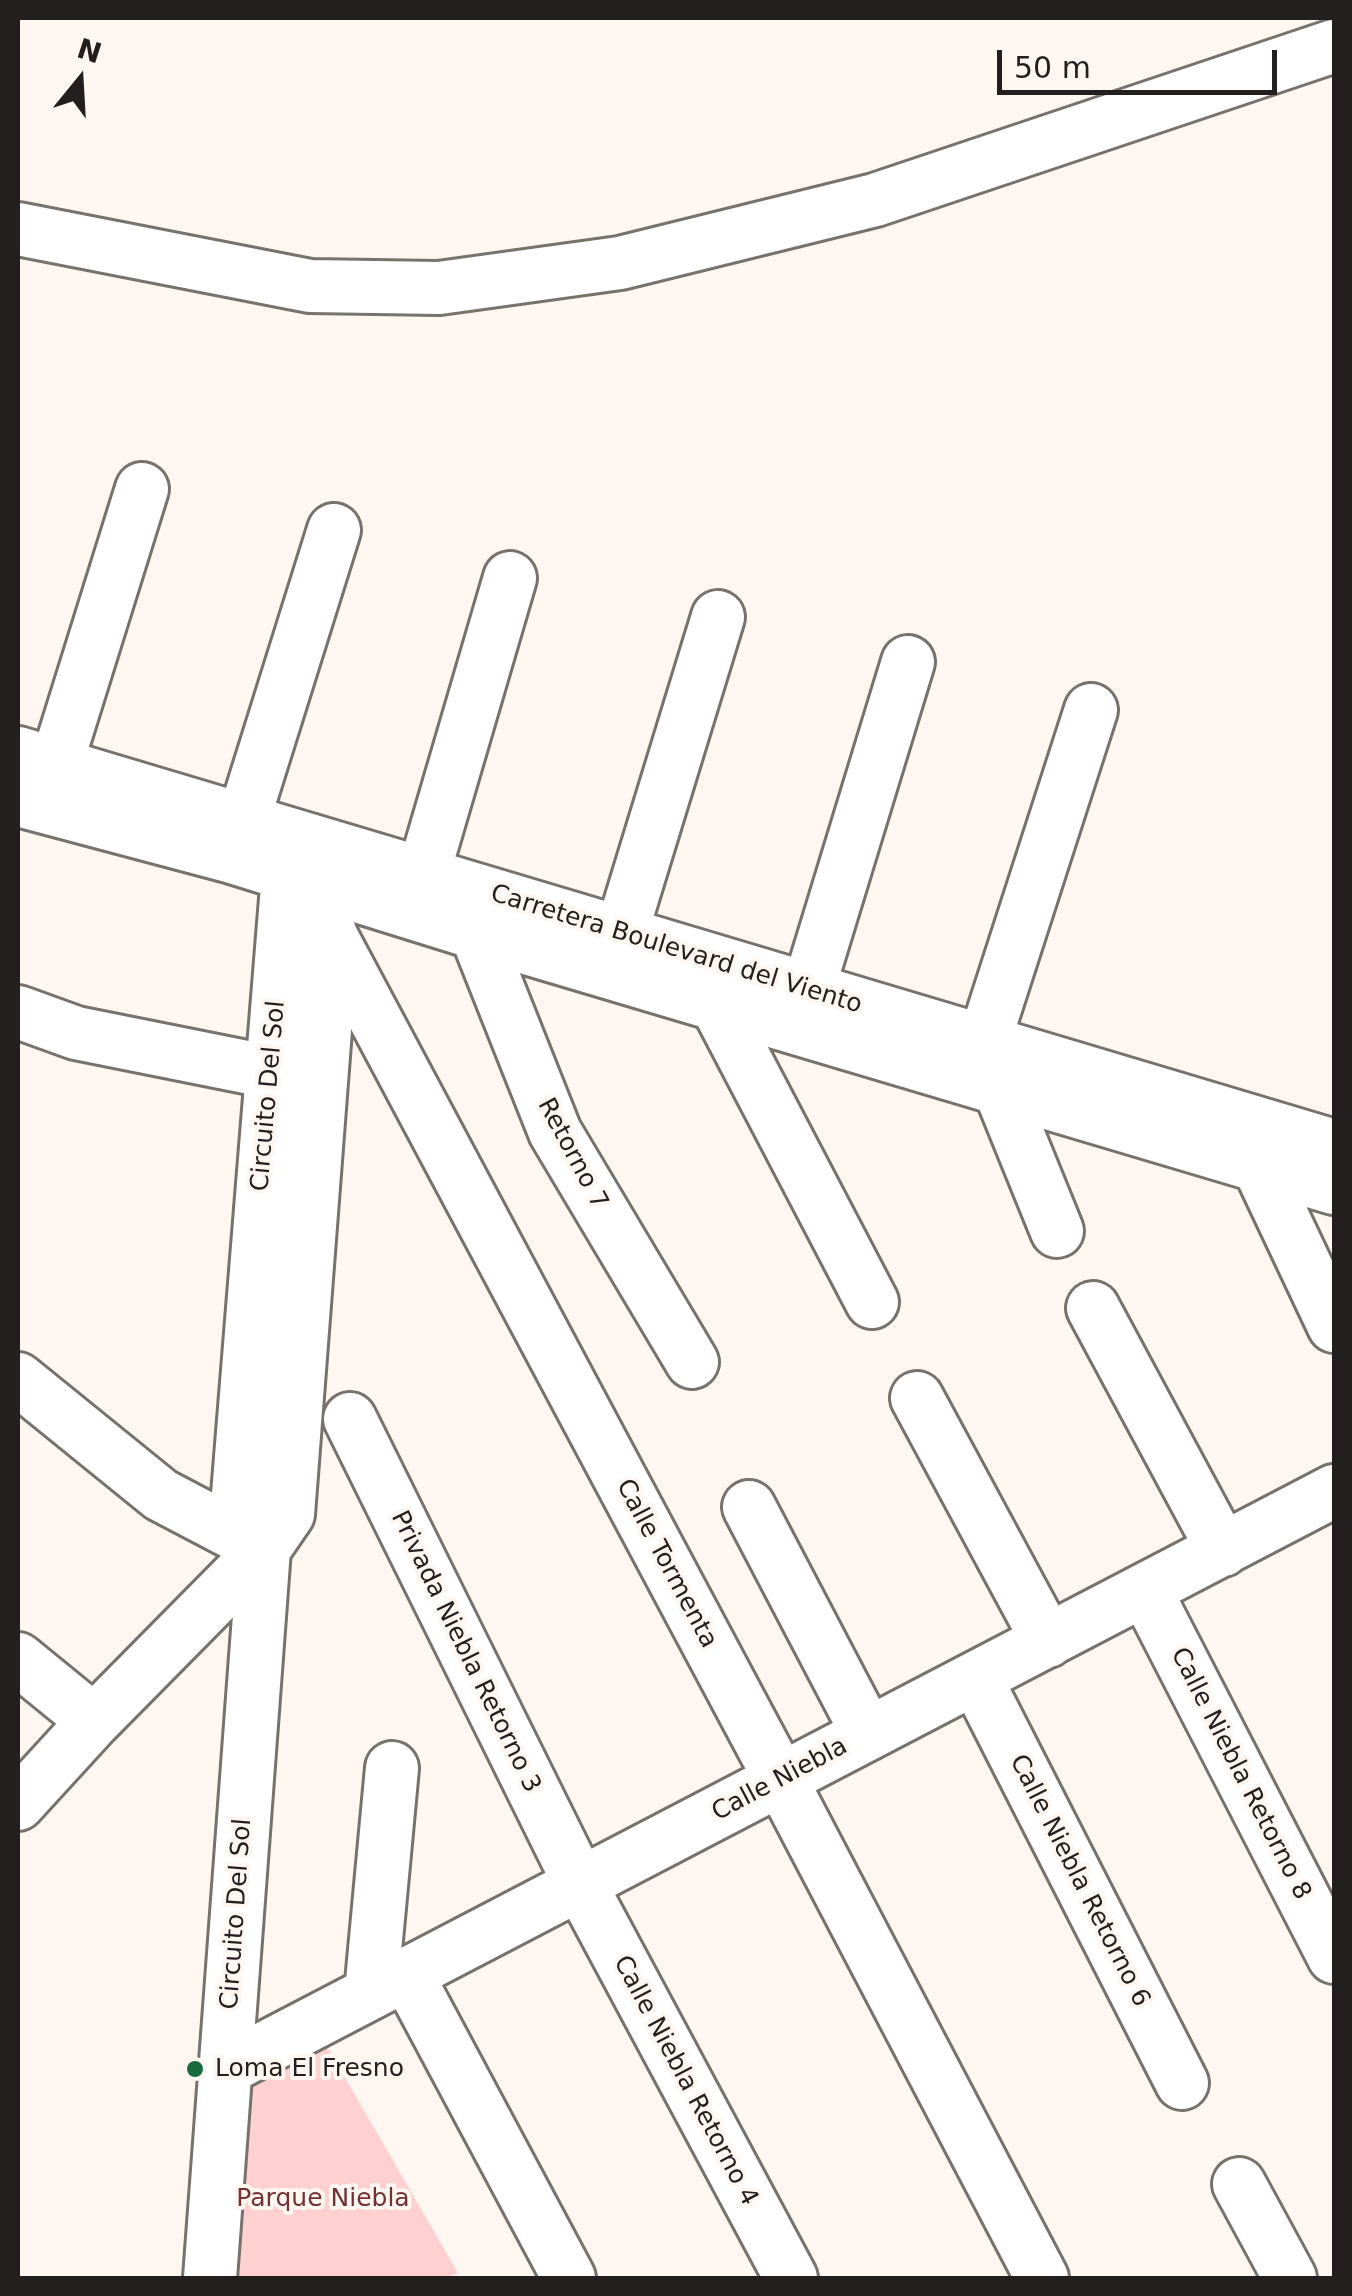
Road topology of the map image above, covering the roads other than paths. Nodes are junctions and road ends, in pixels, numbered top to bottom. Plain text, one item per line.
1 (1334, 46) edge
2 (18, 229) edge
3 (142, 488) dead end
4 (334, 530) dead end
5 (510, 578) dead end
6 (718, 617) dead end
7 (908, 662) dead end
8 (1091, 710) dead end
9 (37, 759) edge
10 (18, 800) edge
11 (237, 839) junction
12 (306, 867) junction
13 (423, 875) junction
14 (476, 933) junction
15 (621, 934) junction
16 (332, 938) junction
17 (808, 990) junction
18 (715, 1002) junction
19 (18, 1012) edge
20 (992, 1065) junction
21 (271, 1072) junction
22 (1334, 1146) edge
23 (1258, 1165) junction
24 (1334, 1188) edge
25 (1057, 1231) dead end
26 (872, 1302) dead end
27 (1094, 1308) dead end
28 (1334, 1326) edge
29 (692, 1362) dead end
30 (18, 1379) edge
31 (916, 1398) dead end
32 (350, 1419) dead end
33 (1330, 1506) edge
34 (749, 1507) dead end
35 (264, 1549) junction
36 (1223, 1550) junction
37 (1145, 1590) junction
38 (1048, 1641) junction
39 (18, 1659) edge
40 (976, 1679) junction
41 (94, 1721) junction
42 (868, 1734) junction
43 (392, 1768) dead end
44 (781, 1780) junction
45 (18, 1804) edge
46 (580, 1884) junction
47 (1334, 1957) edge
48 (389, 1984) junction
49 (226, 2069) junction
50 (1182, 2083) dead end
51 (1240, 2184) dead end
52 (210, 2278) edge
53 (568, 2278) edge
54 (790, 2278) edge
55 (1042, 2278) edge
56 (1290, 2278) edge

1 - 2 street
3 - 9 street
4 - 11 street
5 - 13 street
6 - 15 street
7 - 17 street
8 - 20 street
9 - 11 street, Carretera Boulevard del Viento
10 - 11 street, Carretera Boulevard del Viento
11 - 12 street, Carretera Boulevard del Viento
12 - 13 street, Carretera Boulevard del Viento
12 - 14 street, Carretera Boulevard del Viento
12 - 16 street, Calle Tormenta
12 - 21 street, Circuito Del Sol
13 - 15 street, Carretera Boulevard del Viento
14 - 18 street, Carretera Boulevard del Viento
14 - 29 street, Retorno 7
15 - 17 street, Carretera Boulevard del Viento
16 - 35 street, Circuito Del Sol
16 - 44 street, Calle Tormenta
17 - 20 street, Carretera Boulevard del Viento
18 - 20 street, Carretera Boulevard del Viento
18 - 26 street
19 - 21 street
20 - 22 street, Carretera Boulevard del Viento
20 - 23 street, Carretera Boulevard del Viento
20 - 25 street
21 - 35 street, Circuito Del Sol
23 - 24 street, Carretera Boulevard del Viento
23 - 28 street
27 - 36 street
30 - 35 street
31 - 38 street
32 - 46 street, Privada Niebla Retorno 3
33 - 36 street, Calle Niebla
34 - 42 street
35 - 41 street
35 - 49 street, Circuito Del Sol
36 - 37 street, Calle Niebla
37 - 38 street, Calle Niebla
37 - 47 street, Calle Niebla Retorno 8
38 - 40 street, Calle Niebla
39 - 41 street
40 - 42 street, Calle Niebla
40 - 50 street, Calle Niebla Retorno 6
41 - 45 street
42 - 44 street, Calle Niebla
43 - 48 street
44 - 46 street, Calle Niebla
44 - 55 street, Calle Tormenta
46 - 48 street, Calle Niebla
46 - 54 street, Calle Niebla Retorno 4
48 - 49 street, Calle Niebla
48 - 53 street
49 - 52 street, Circuito Del Sol
51 - 56 street

